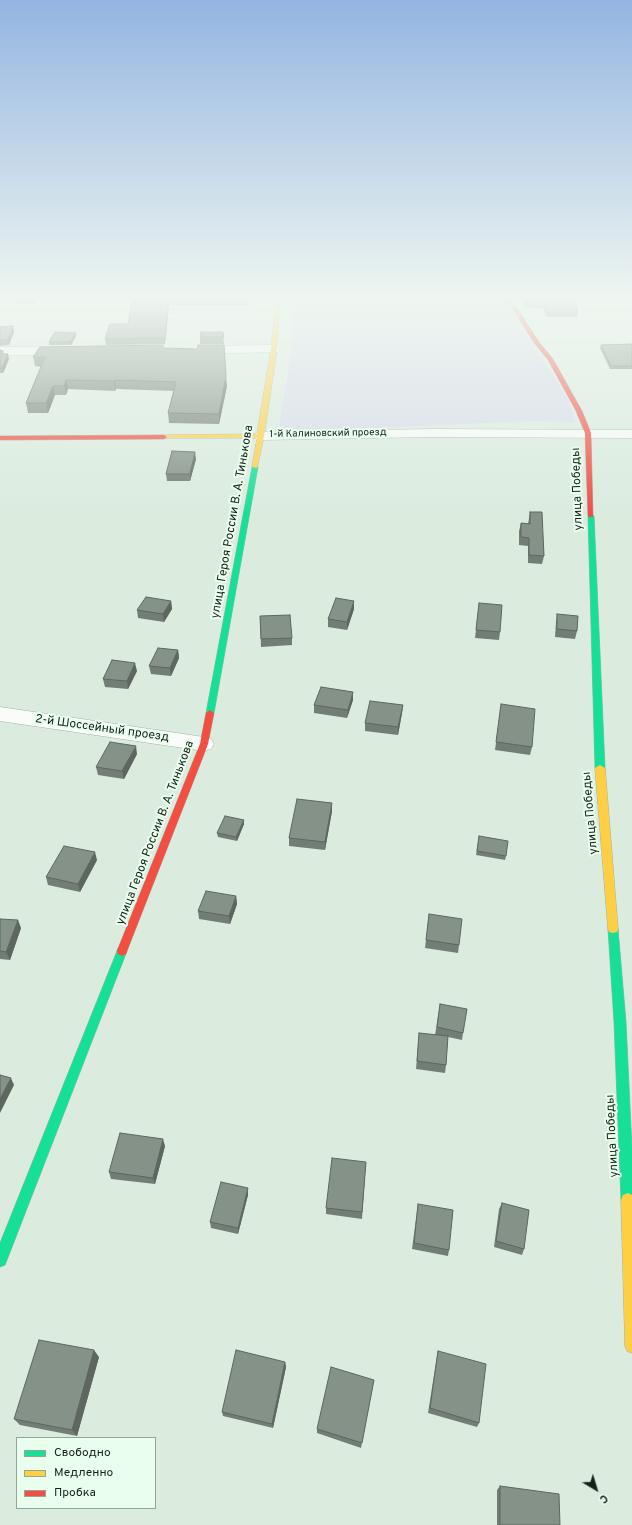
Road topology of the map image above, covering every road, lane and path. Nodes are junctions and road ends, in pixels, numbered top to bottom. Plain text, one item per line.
1 (271, 371) edge
2 (557, 371) edge
3 (588, 433) junction
4 (632, 434) edge
5 (261, 436) junction
6 (0, 438) edge
7 (0, 714) edge
8 (204, 744) junction
9 (0, 1260) edge
10 (632, 1346) edge

1 - 5 street, улица Героя России В. А. Тинькова
2 - 3 street, улица Победы
3 - 4 street, 1-й Калиновский проезд
3 - 5 street, 1-й Калиновский проезд
3 - 10 street, улица Победы
5 - 6 street, 1-й Калиновский проезд
5 - 8 street, улица Героя России В. А. Тинькова
7 - 8 street, 2-й Шоссейный проезд
8 - 9 street, улица Героя России В. А. Тинькова

